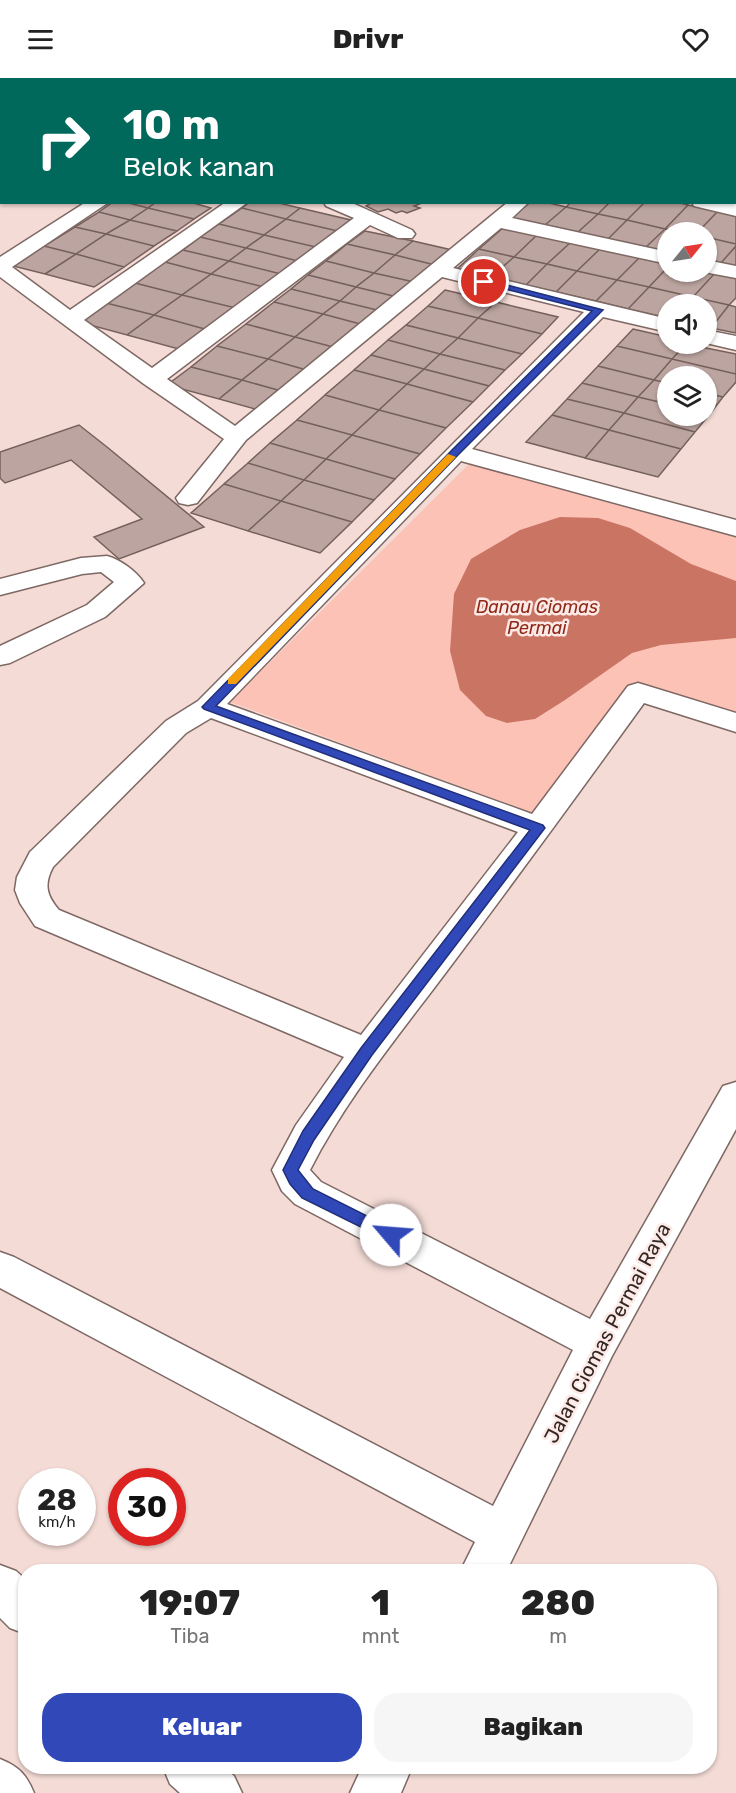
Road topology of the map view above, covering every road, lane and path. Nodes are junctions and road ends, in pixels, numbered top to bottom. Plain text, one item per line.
1 (235, 204) edge
2 (337, 204) edge
3 (518, 204) edge
4 (710, 204) edge
5 (89, 205) edge
6 (736, 210) edge
7 (367, 218) junction
8 (498, 221) junction
9 (405, 234) dead end
10 (657, 256) edge
11 (0, 266) edge
12 (717, 269) edge
13 (438, 270) junction
14 (736, 273) edge
15 (9, 284) edge
16 (598, 310) junction
17 (71, 319) junction
18 (657, 323) edge
19 (717, 339) edge
20 (736, 343) edge
21 (152, 379) junction
22 (237, 436) junction
23 (456, 452) junction
24 (188, 498) dead end
25 (736, 528) edge
26 (0, 587) edge
27 (0, 657) edge
28 (208, 707) junction
29 (736, 723) edge
30 (538, 828) junction
31 (367, 1052) junction
32 (734, 1104) edge
33 (0, 1269) edge
34 (598, 1343) junction
35 (502, 1533) junction
36 (487, 1564) edge
37 (0, 1587) edge
38 (18, 1604) edge
39 (195, 1774) edge
40 (384, 1774) edge
41 (0, 1784) edge
42 (9, 1793) edge
43 (217, 1793) edge
44 (375, 1793) edge

1 - 17 street
2 - 7 street
3 - 8 street
4 - 6 street
5 - 11 street
7 - 9 street
7 - 21 street
8 - 10 street
8 - 13 street
11 - 15 street
12 - 14 street
13 - 16 street
13 - 22 street
15 - 17 street
16 - 18 street
16 - 23 street
17 - 21 street
19 - 20 street
21 - 22 street
22 - 24 street
23 - 25 street
23 - 28 street
26 - 27 street
28 - 30 street
28 - 31 street
29 - 30 street
30 - 31 street
31 - 34 street
32 - 34 street, Jalan Ciomas Permai Raya
33 - 35 street
34 - 35 street, Jalan Ciomas Permai Raya
35 - 36 street, Jalan Ciomas Permai Raya
37 - 38 street
39 - 43 street
40 - 44 street
41 - 42 street

